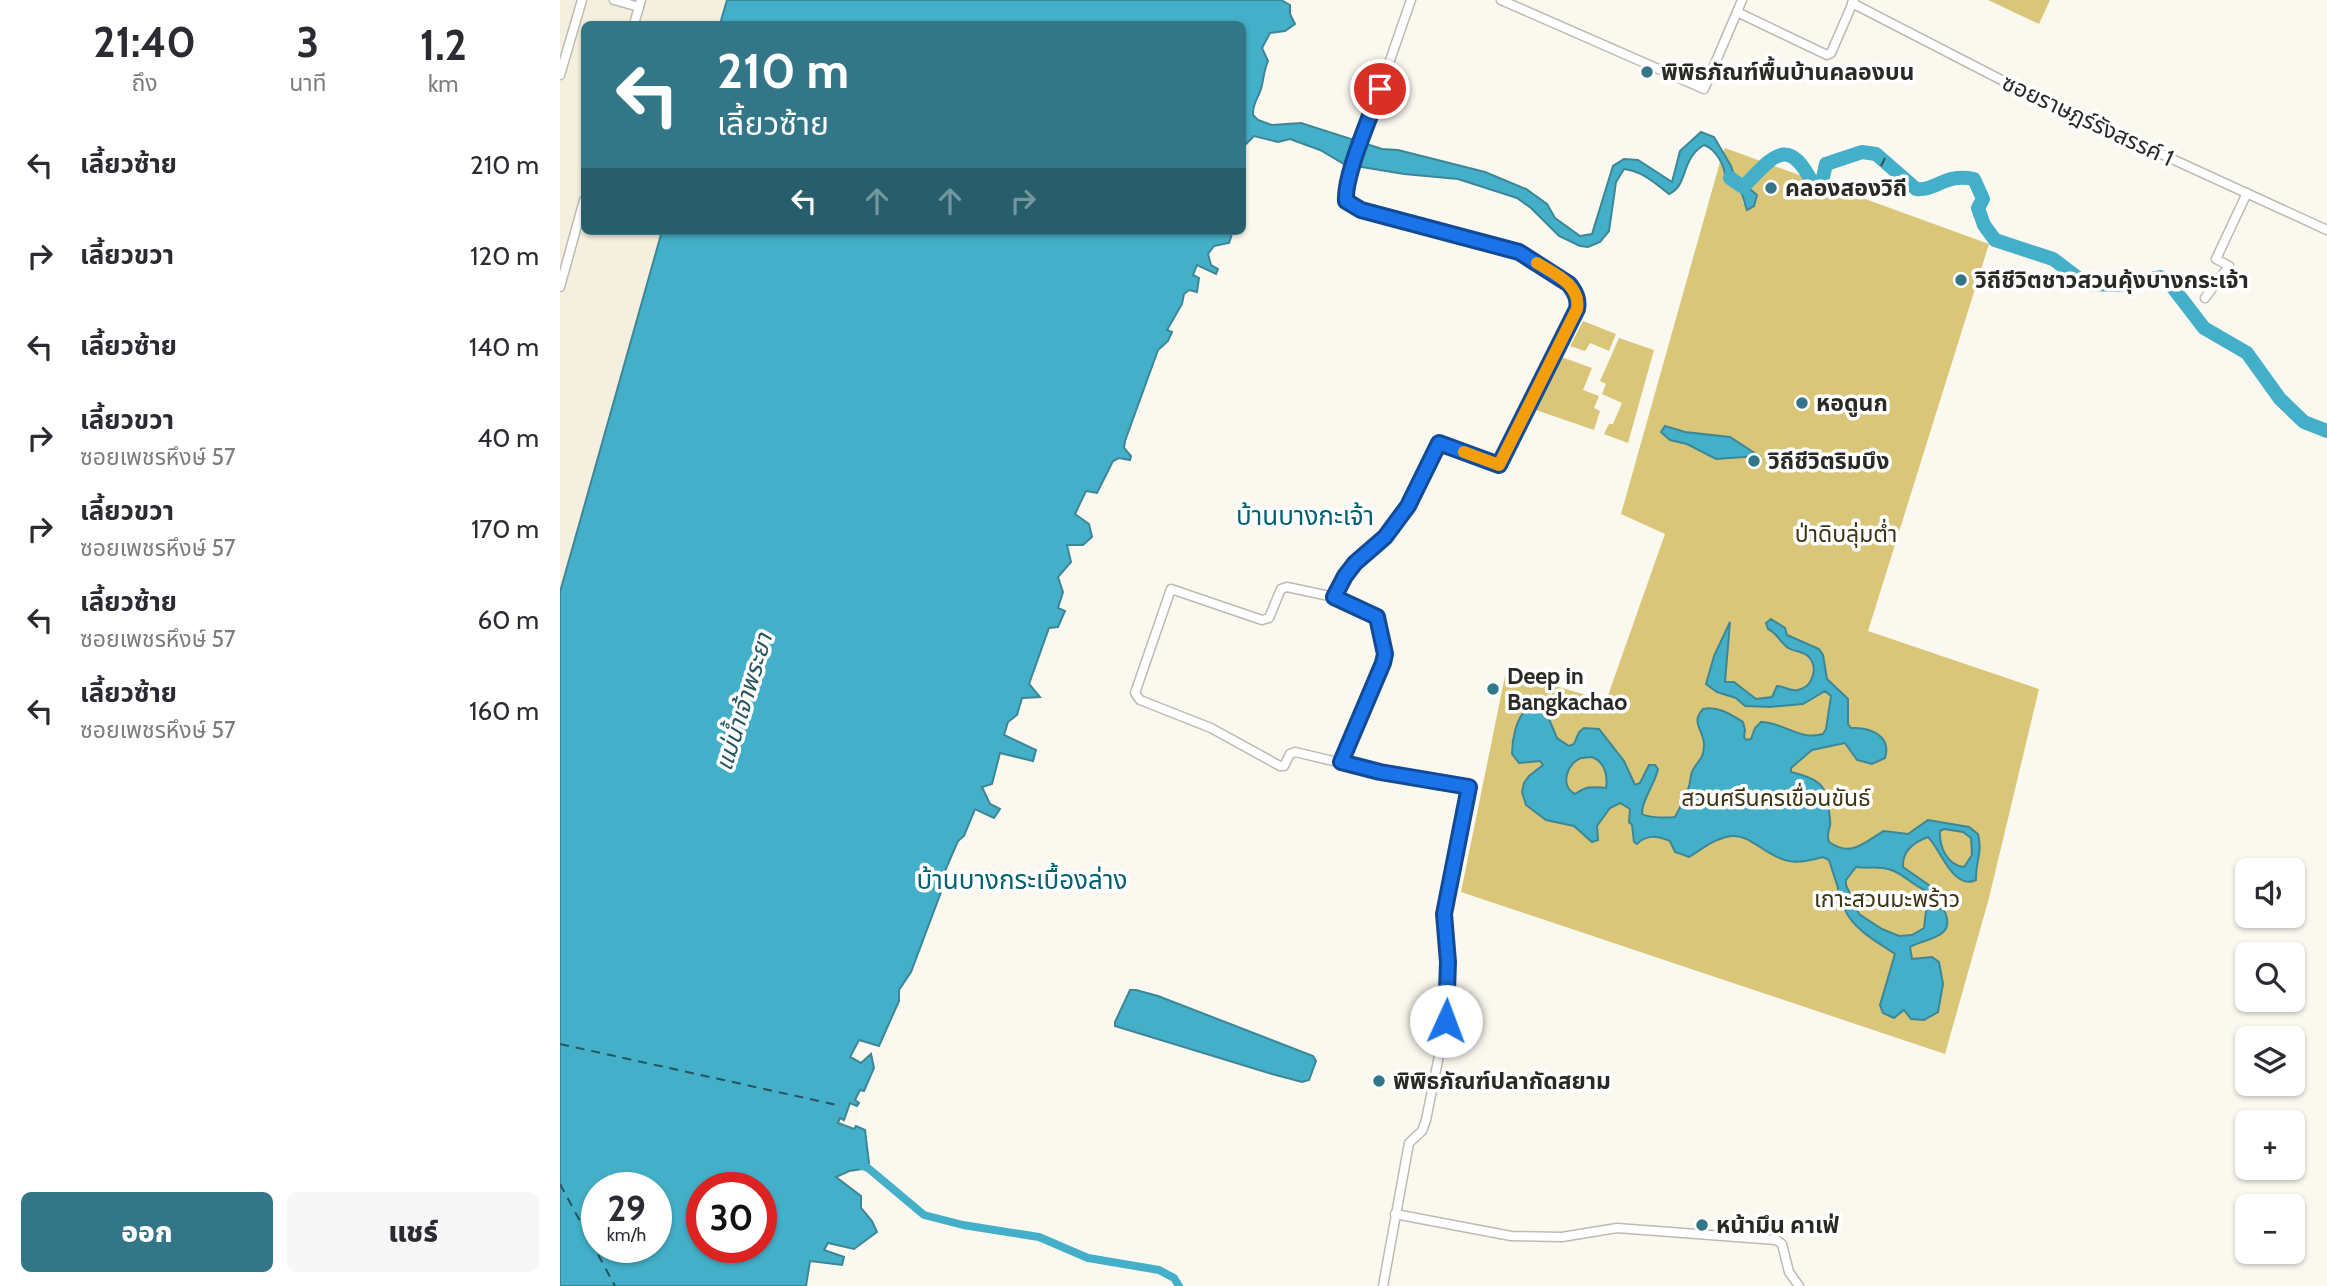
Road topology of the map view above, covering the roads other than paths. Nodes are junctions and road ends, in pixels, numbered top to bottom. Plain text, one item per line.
1 (582, 0) edge
2 (614, 0) edge
3 (1411, 0) edge
4 (1501, 0) edge
5 (1742, 0) edge
6 (1853, 2) edge
7 (640, 3) edge
8 (1737, 12) junction
9 (635, 21) edge
10 (560, 75) edge
11 (2248, 193) junction
12 (581, 211) edge
13 (2327, 230) edge
14 (560, 287) edge
15 (2205, 298) dead end
16 (1334, 597) junction
17 (1341, 762) junction
18 (1395, 1214) junction
19 (1383, 1286) edge
20 (1799, 1286) edge

1 - 10 street
2 - 7 street
3 - 16 street
4 - 8 street
5 - 8 street
6 - 8 street
6 - 11 street, ซอยราษฎร์รังสรรค์ 1
7 - 9 street
11 - 13 street, ซอยราษฎร์รังสรรค์ 1
11 - 15 street
12 - 14 street
16 - 17 street
16 - 17 street
17 - 18 street
18 - 19 street
18 - 20 street

